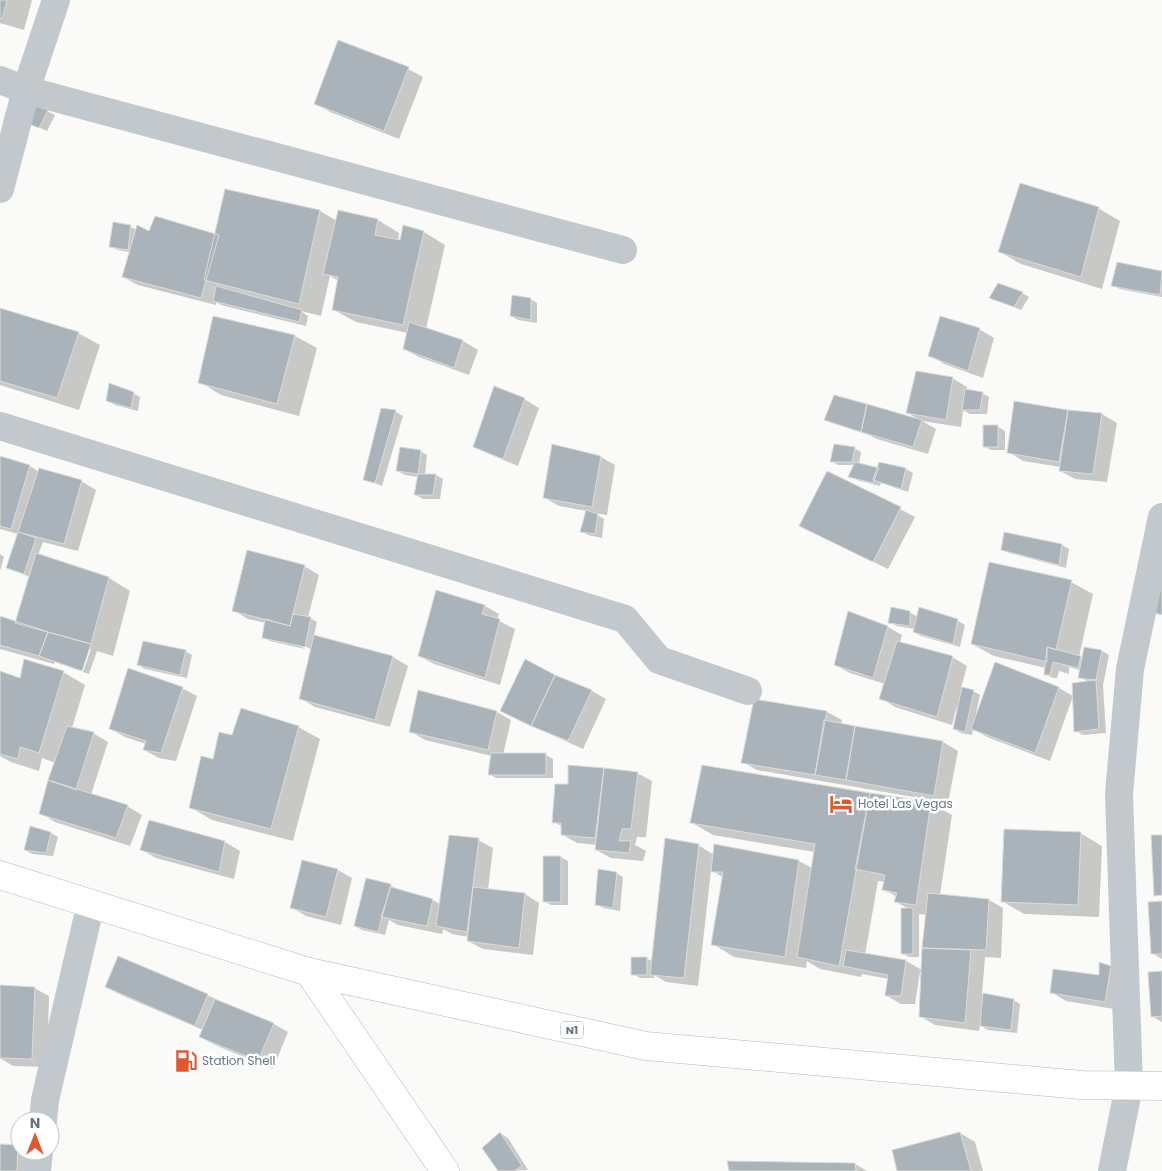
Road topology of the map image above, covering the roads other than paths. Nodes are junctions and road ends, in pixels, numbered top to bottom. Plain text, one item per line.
1 (56, 0) edge
2 (0, 80) edge
3 (26, 90) junction
4 (0, 189) edge
5 (624, 250) dead end
6 (0, 426) edge
7 (1162, 517) edge
8 (748, 691) dead end
9 (0, 875) edge
10 (91, 903) junction
11 (309, 972) junction
12 (1128, 1086) junction
13 (1162, 1086) edge
14 (44, 1111) edge
15 (445, 1171) edge
16 (1112, 1171) edge

1 - 3 street
2 - 3 street
3 - 4 street
3 - 5 street
6 - 8 street
7 - 12 street
9 - 10 main road, N1
10 - 11 main road, N1
10 - 14 street
11 - 12 main road, N1
11 - 15 main road
12 - 13 main road, N1
12 - 16 street

